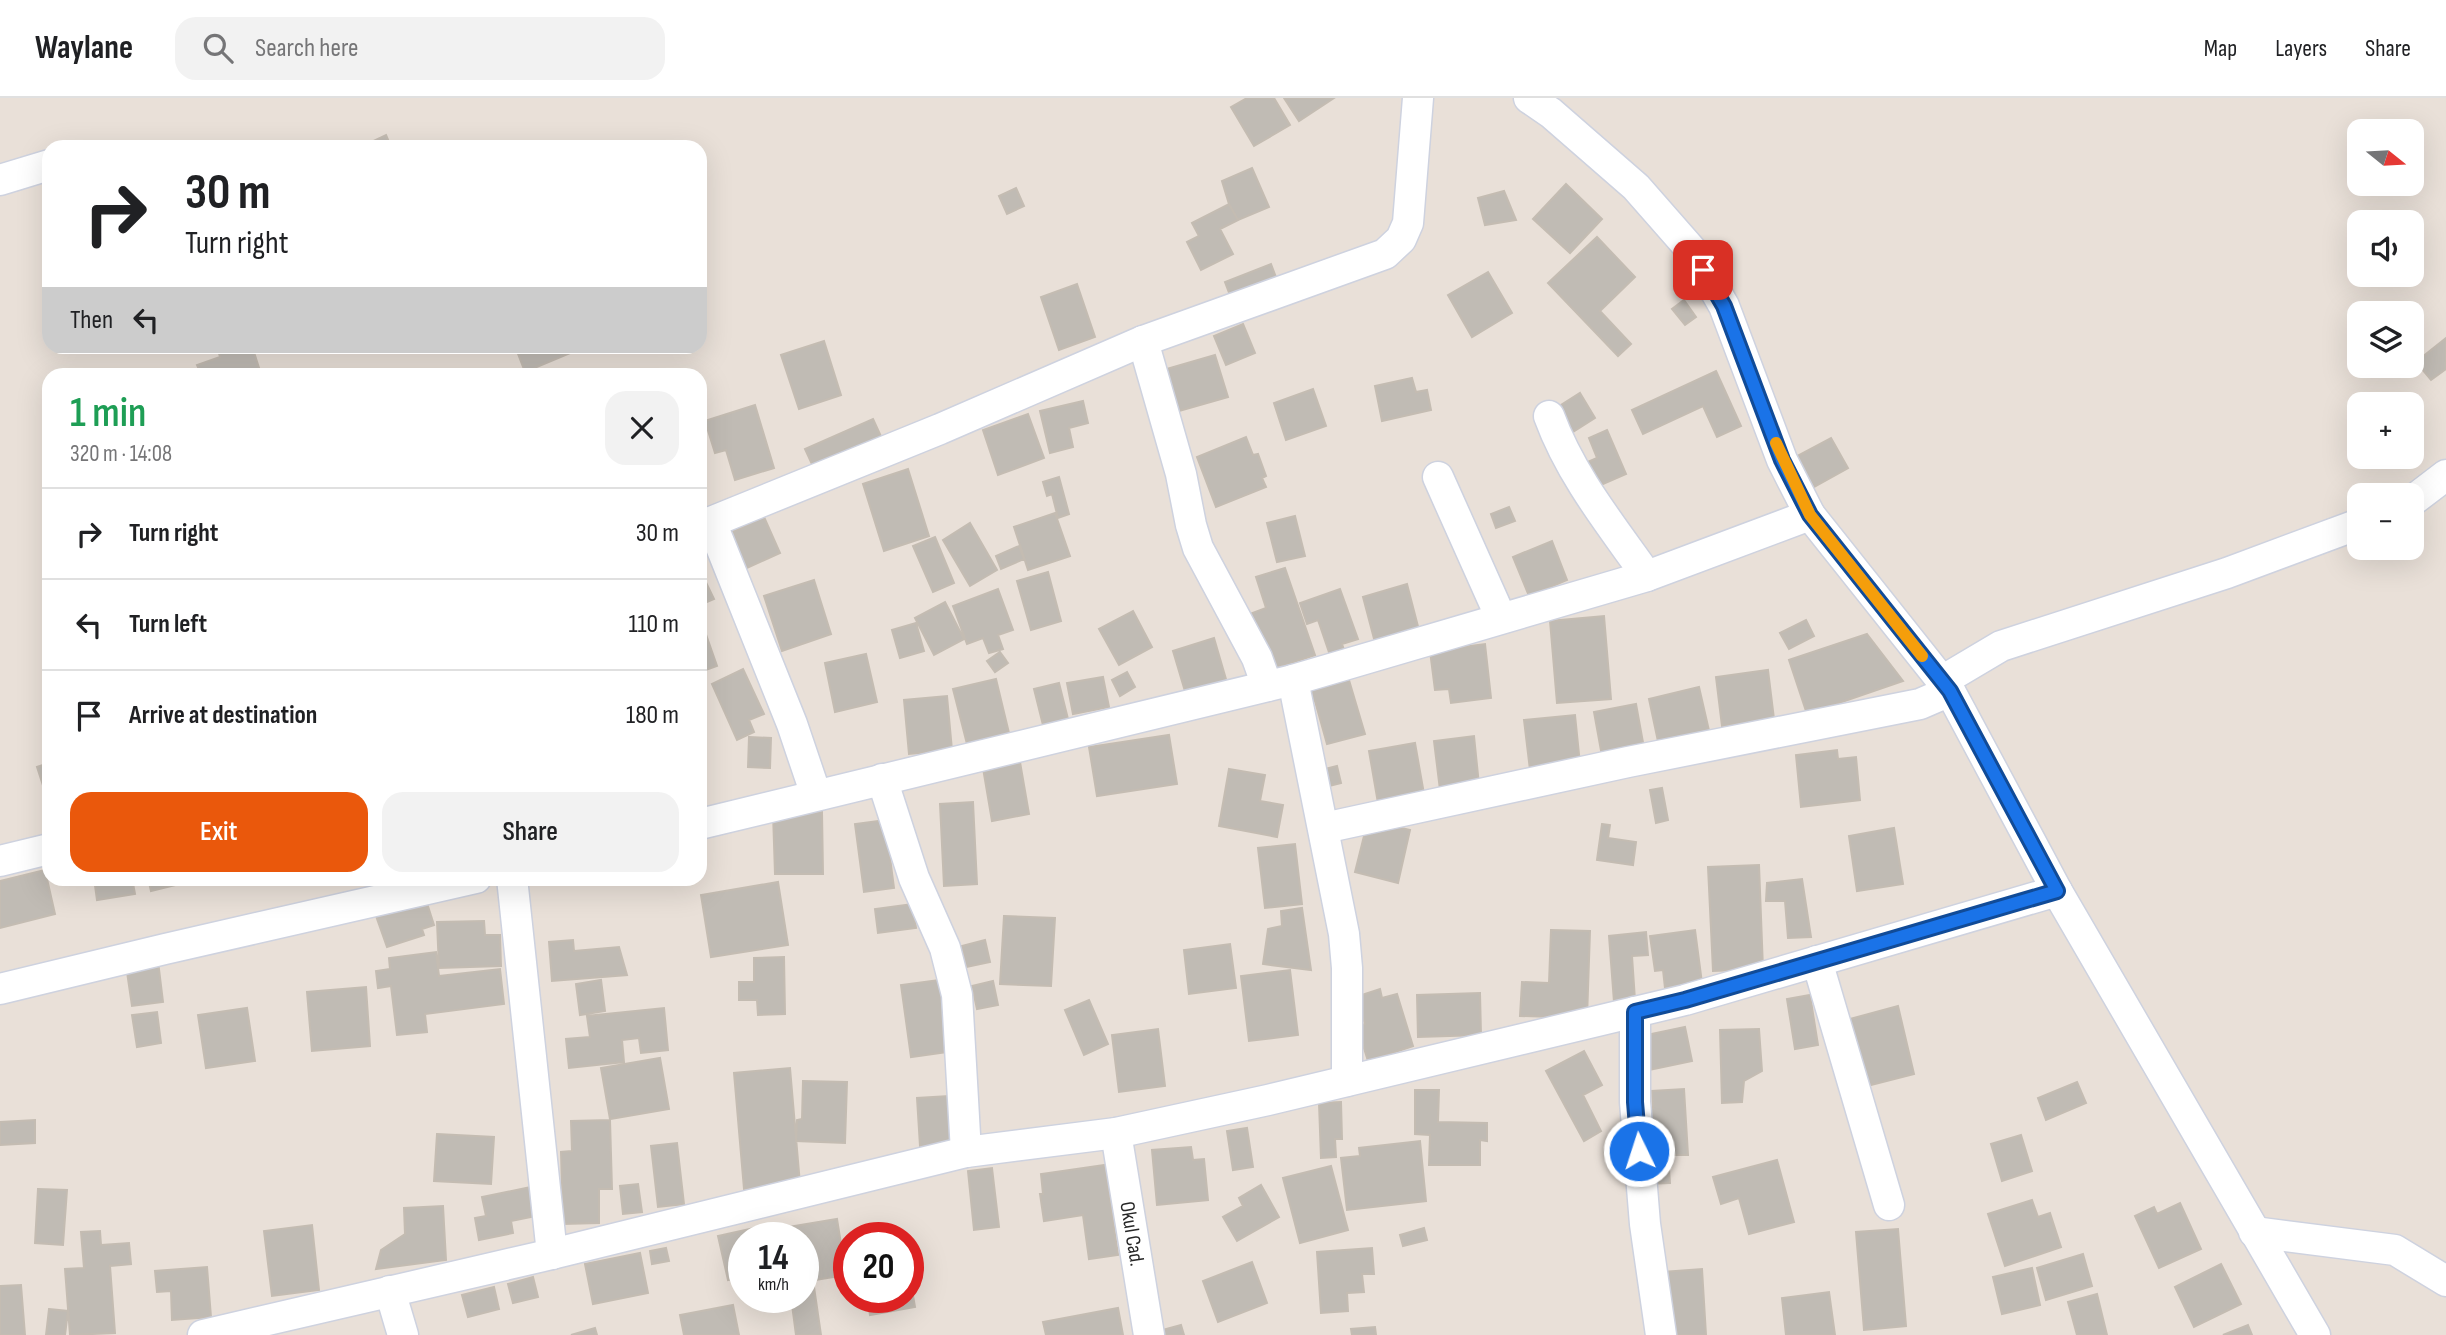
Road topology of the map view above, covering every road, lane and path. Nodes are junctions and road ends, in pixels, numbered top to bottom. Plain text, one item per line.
1 (1418, 98) edge
2 (1530, 98) edge
3 (42, 167) edge
4 (0, 180) edge
5 (1143, 341) junction
6 (1549, 416) dead end
7 (2446, 475) edge
8 (1438, 477) dead end
9 (2424, 492) edge
10 (1810, 515) junction
11 (2347, 528) edge
12 (1647, 576) junction
13 (1501, 618) junction
14 (1280, 683) junction
15 (1946, 686) junction
16 (882, 779) junction
17 (816, 795) junction
18 (707, 822) edge
19 (1324, 828) junction
20 (42, 851) edge
21 (0, 861) edge
22 (440, 886) edge
23 (513, 886) edge
24 (2057, 891) junction
25 (1817, 961) junction
26 (0, 989) edge
27 (1635, 1012) junction
28 (1347, 1081) junction
29 (1116, 1133) junction
30 (966, 1152) junction
31 (1889, 1205) dead end
32 (2254, 1232) junction
33 (552, 1254) junction
34 (2446, 1281) edge
35 (390, 1291) junction
36 (203, 1335) edge
37 (403, 1335) edge
38 (1149, 1335) edge
39 (1661, 1335) edge
40 (2315, 1335) edge

1 - 5 street
2 - 10 street
3 - 4 street
5 - 14 street
5 - 17 street
6 - 12 street
7 - 9 street
8 - 13 street
10 - 12 street
10 - 15 street
11 - 15 street
12 - 13 street
13 - 14 street
14 - 16 street
14 - 19 street
15 - 19 street
15 - 24 street
16 - 17 street
16 - 30 street
17 - 18 street
19 - 28 street
20 - 21 street
22 - 26 street
23 - 33 street
24 - 25 street
24 - 32 street
25 - 27 street
25 - 31 street
27 - 28 street
27 - 39 street
28 - 29 street
29 - 30 street
29 - 38 street, Okul Cad.
30 - 33 street
32 - 34 street
32 - 40 street
33 - 35 street
35 - 36 street
35 - 37 street

